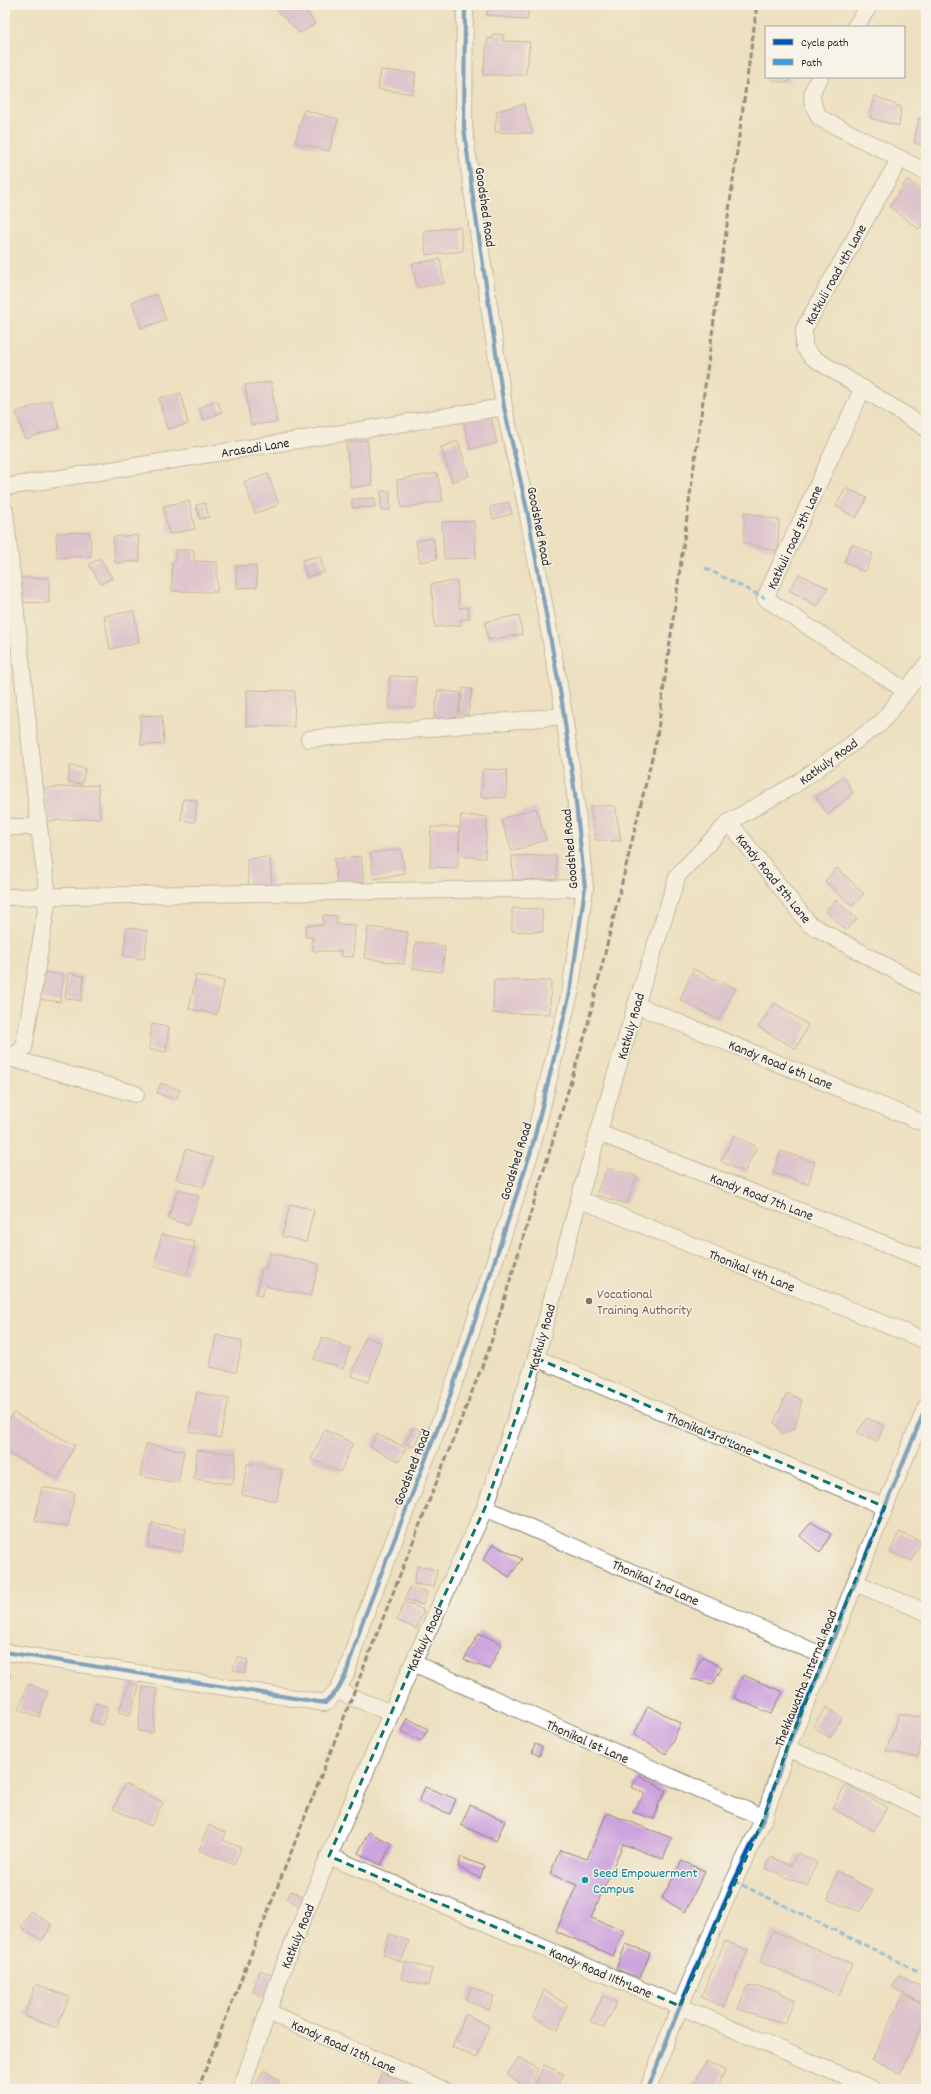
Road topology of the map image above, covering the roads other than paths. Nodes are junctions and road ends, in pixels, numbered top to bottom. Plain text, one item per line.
1 (465, 5) edge
2 (870, 5) edge
3 (856, 26) edge
4 (819, 78) edge
5 (900, 158) junction
6 (926, 172) edge
7 (863, 388) junction
8 (504, 407) junction
9 (926, 428) edge
10 (5, 487) edge
11 (5, 511) edge
12 (926, 665) edge
13 (906, 691) junction
14 (564, 716) junction
15 (309, 739) dead end
16 (729, 822) junction
17 (5, 827) edge
18 (39, 827) junction
19 (585, 888) junction
20 (5, 897) edge
21 (48, 897) junction
22 (926, 988) edge
23 (636, 1004) junction
24 (8, 1059) edge
25 (136, 1094) dead end
26 (926, 1124) edge
27 (599, 1133) junction
28 (579, 1199) junction
29 (926, 1260) edge
30 (926, 1340) edge
31 (536, 1358) junction
32 (924, 1417) edge
33 (884, 1507) junction
34 (485, 1508) junction
35 (855, 1583) junction
36 (926, 1612) edge
37 (5, 1652) edge
38 (826, 1657) junction
39 (413, 1663) junction
40 (337, 1691) junction
41 (391, 1713) junction
42 (787, 1748) junction
43 (926, 1810) edge
44 (764, 1818) junction
45 (330, 1856) junction
46 (680, 2006) junction
47 (268, 2012) junction
48 (241, 2089) edge
49 (442, 2089) edge
50 (648, 2089) edge
51 (873, 2089) edge

1 - 8 street, Goodshed Road
2 - 3 street
4 - 5 street
5 - 6 street
5 - 7 street, Katkuli road 4th Lane
7 - 9 street, Katkuli road 4th Lane
7 - 13 street, Katkuli road 5th Lane
8 - 10 street, Arasadi Lane
8 - 14 street, Goodshed Road
11 - 18 street
12 - 13 street, Katkuly Road
13 - 16 street, Katkuly Road
14 - 15 street
14 - 19 street, Goodshed Road
16 - 22 street, Kandy Road 5th Lane
16 - 23 street, Katkuly Road
17 - 18 street
18 - 21 street
19 - 21 street
19 - 40 street, Goodshed Road
20 - 21 street
21 - 24 street
23 - 26 street, Kandy Road 6th Lane
23 - 27 street, Katkuly Road
24 - 25 street
27 - 28 street, Katkuly Road
27 - 29 street, Kandy Road 7th Lane
28 - 30 street, Thonikal 4th Lane
28 - 31 street, Katkuly Road
31 - 33 street, Thonikal 3rd Lane
31 - 34 street, Katkuly Road
32 - 33 street, Thekkawatha Internal Road
33 - 35 street, Thekkawatha Internal Road
34 - 38 street, Thonikal 2nd Lane
34 - 39 street, Katkuly Road
35 - 36 street
35 - 38 street, Thekkawatha Internal Road
37 - 40 street, Goodshed Road
38 - 42 street, Thekkawatha Internal Road
39 - 41 street, Katkuly Road
39 - 44 street, Thonikal 1st Lane
40 - 41 street
41 - 45 street, Katkuly Road
42 - 43 street
42 - 44 street, Thekkawatha Internal Road
44 - 46 street, Thekkawatha Internal Road
45 - 46 street, Kandy Road 11th Lane
45 - 47 street, Katkuly Road
46 - 50 street, Thekkawatha Internal Road
46 - 51 street, Kandy Road 11th Lane
47 - 48 street, Katkuly Road
47 - 49 street, Kandy Road 12th Lane

